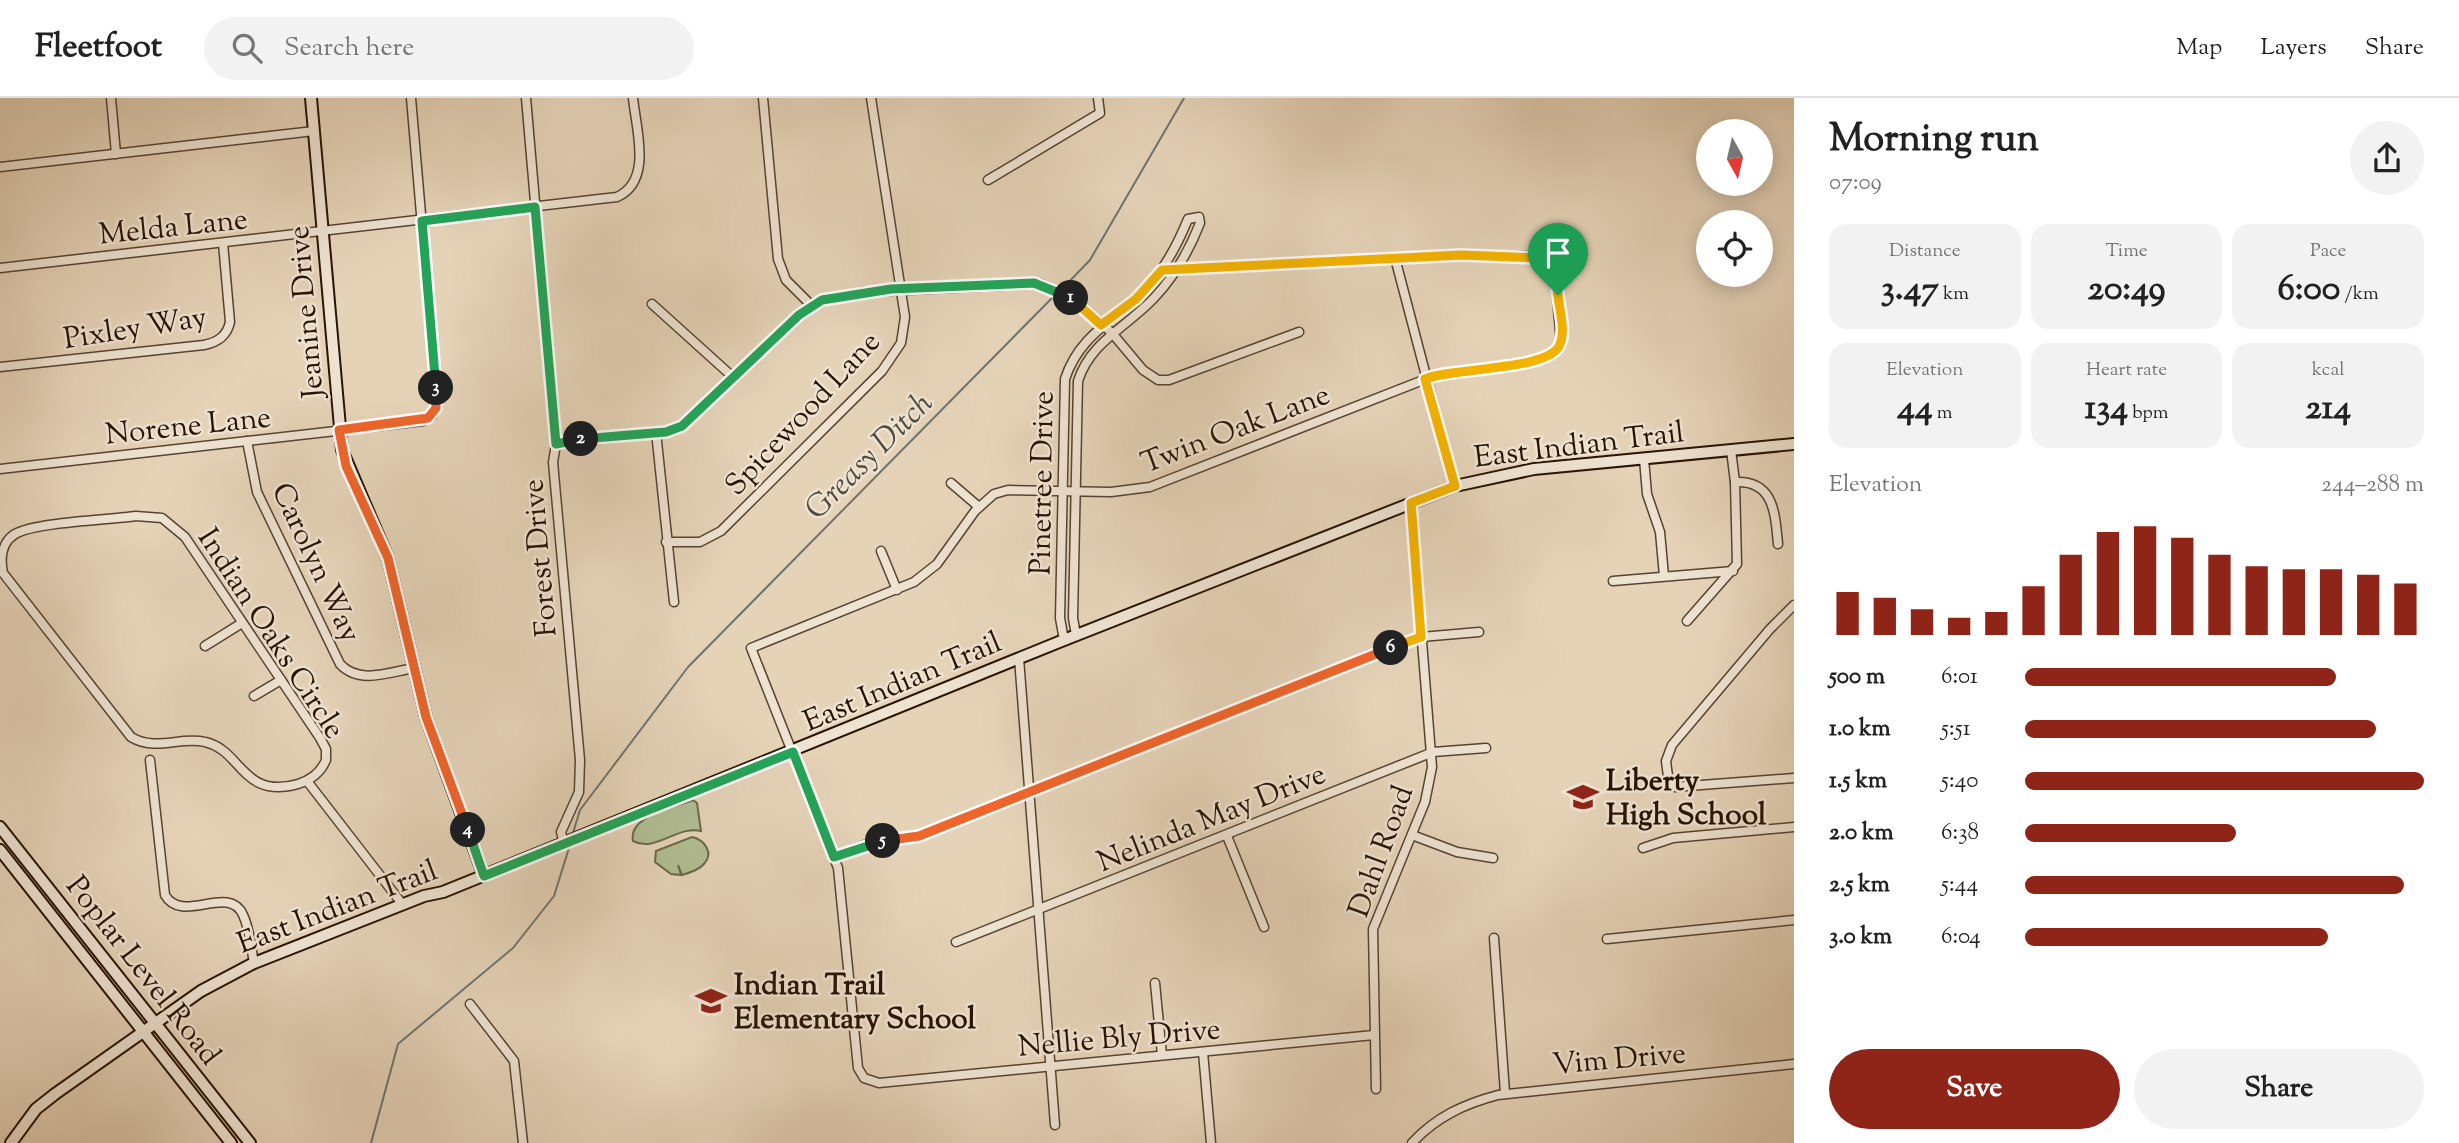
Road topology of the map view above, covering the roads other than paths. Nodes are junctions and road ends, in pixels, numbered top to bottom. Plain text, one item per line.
1 (111, 98) edge
2 (311, 98) edge
3 (411, 98) edge
4 (526, 98) edge
5 (633, 98) edge
6 (763, 98) edge
7 (871, 98) edge
8 (1098, 98) edge
9 (314, 131) junction
10 (116, 154) junction
11 (0, 167) edge
12 (988, 180) dead end
13 (535, 207) junction
14 (422, 221) junction
15 (322, 232) junction
16 (223, 243) junction
17 (1395, 258) junction
18 (0, 268) edge
19 (1162, 270) junction
20 (1176, 271) junction
21 (901, 289) junction
22 (652, 304) dead end
23 (812, 306) junction
24 (1101, 325) junction
25 (1299, 332) dead end
26 (1112, 333) junction
27 (0, 367) edge
28 (734, 378) junction
29 (1425, 379) junction
30 (339, 430) junction
31 (656, 432) junction
32 (247, 441) junction
33 (556, 444) junction
34 (1794, 444) edge
35 (1731, 450) junction
36 (1644, 459) junction
37 (0, 469) edge
38 (1735, 482) junction
39 (951, 483) dead end
40 (1455, 486) junction
41 (1062, 492) junction
42 (1074, 492) junction
43 (1411, 503) junction
44 (979, 507) junction
45 (666, 542) junction
46 (1778, 544) dead end
47 (881, 551) dead end
48 (1733, 571) junction
49 (1664, 576) junction
50 (1614, 581) dead end
51 (897, 590) junction
52 (674, 602) dead end
53 (1794, 605) edge
54 (1687, 621) dead end
55 (243, 623) junction
56 (1479, 632) dead end
57 (1076, 635) junction
58 (1421, 637) junction
59 (1065, 640) junction
60 (205, 646) dead end
61 (1019, 659) junction
62 (414, 668) junction
63 (281, 680) junction
64 (254, 696) dead end
65 (1486, 748) dead end
66 (793, 752) junction
67 (1430, 754) junction
68 (150, 760) dead end
69 (1794, 778) edge
70 (307, 781) junction
71 (1030, 792) junction
72 (0, 827) edge
73 (1794, 827) edge
74 (1227, 835) junction
75 (1412, 835) junction
76 (564, 844) junction
77 (1643, 848) dead end
78 (0, 850) edge
79 (834, 857) junction
80 (1493, 858) dead end
81 (484, 876) junction
82 (403, 905) junction
83 (1039, 910) junction
84 (1794, 920) edge
85 (1264, 927) dead end
86 (1494, 938) dead end
87 (1607, 939) dead end
88 (956, 942) dead end
89 (254, 963) junction
90 (1155, 983) dead end
91 (470, 1004) dead end
92 (156, 1021) junction
93 (143, 1031) junction
94 (1374, 1035) junction
95 (1203, 1052) junction
96 (1162, 1055) junction
97 (1794, 1064) edge
98 (1051, 1066) junction
99 (1376, 1089) dead end
100 (1505, 1093) junction
101 (1055, 1125) dead end
102 (12, 1143) edge
103 (231, 1143) edge
104 (250, 1143) edge
105 (523, 1143) edge
106 (1211, 1143) edge
107 (1412, 1143) edge

1 - 10 street
2 - 9 main road, Jeanine Drive
3 - 14 street, Norene Lane
4 - 13 street, Forest Drive
5 - 13 street, Melda Lane
6 - 23 street
7 - 21 street, Spicewood Lane
8 - 12 street
9 - 10 street
9 - 15 main road, Jeanine Drive
10 - 11 street
13 - 14 street, Melda Lane
13 - 33 street, Forest Drive
14 - 15 street, Melda Lane
14 - 30 street, Norene Lane
15 - 16 street, Melda Lane
15 - 30 main road, Jeanine Drive
16 - 18 street, Melda Lane
16 - 27 street, Pixley Way
17 - 20 street
17 - 29 street
17 - 29 street, Twin Oak Lane
19 - 20 street
19 - 20 street, Pinetree Drive
19 - 24 street, Pinetree Drive
20 - 26 street, Pinetree Drive
21 - 23 street
21 - 24 street
21 - 45 street, Spicewood Lane
22 - 28 street
23 - 28 street
24 - 26 street
24 - 41 street, Pinetree Drive
25 - 26 street
26 - 42 street, Pinetree Drive
28 - 31 street
29 - 40 street
29 - 42 street, Twin Oak Lane
30 - 32 street, Norene Lane
30 - 62 main road, Jeanine Drive
31 - 33 street
31 - 45 street
32 - 37 street, Norene Lane
32 - 62 street, Carolyn Way
33 - 76 street, Forest Drive
34 - 35 main road, East Indian Trail
35 - 36 main road, East Indian Trail
35 - 38 street
36 - 40 main road, East Indian Trail
36 - 49 street
38 - 46 street
38 - 48 street
39 - 44 street
40 - 43 main road, East Indian Trail
41 - 42 street, Twin Oak Lane
41 - 44 street, Twin Oak Lane
41 - 59 street, Pinetree Drive
42 - 57 street, Pinetree Drive
43 - 57 main road, East Indian Trail
43 - 58 street, Dahl Road
44 - 51 street, Twin Oak Lane
45 - 52 street
47 - 51 street
48 - 49 street
48 - 54 street
49 - 50 street
51 - 66 street, Twin Oak Lane
53 - 69 street
55 - 60 street
55 - 63 street, Indian Oaks Circle
55 - 70 street, Indian Oaks Circle
56 - 58 street
57 - 59 main road, East Indian Trail
58 - 67 street, Dahl Road
58 - 71 street
59 - 61 main road, East Indian Trail
61 - 66 main road, East Indian Trail
61 - 71 street
62 - 81 main road, Jeanine Drive
63 - 64 street
63 - 70 street, Indian Oaks Circle
65 - 67 street, Nelinda May Drive
66 - 76 main road, East Indian Trail
66 - 79 street
67 - 74 street, Nelinda May Drive
67 - 75 street, Dahl Road
68 - 89 street
70 - 82 street, Indian Oaks Circle
71 - 79 street
71 - 83 street
72 - 92 main road, Poplar Level Road
73 - 77 street
74 - 83 street, Nelinda May Drive
74 - 85 street
75 - 80 street
75 - 94 street, Dahl Road
76 - 81 main road, East Indian Trail
78 - 93 main road, Poplar Level Road
79 - 98 street, Nellie Bly Drive
81 - 82 main road, East Indian Trail
82 - 89 main road, East Indian Trail
83 - 88 street, Nelinda May Drive
83 - 98 street
84 - 87 street
86 - 100 street
89 - 92 main road, East Indian Trail
90 - 96 street
91 - 105 street
92 - 93 main road, East Indian Trail
92 - 104 main road, Poplar Level Road
93 - 102 main road, East Indian Trail
93 - 103 main road, Poplar Level Road
94 - 95 street, Nellie Bly Drive
94 - 99 street, Dahl Road
95 - 96 street, Nellie Bly Drive
95 - 106 street
96 - 98 street, Nellie Bly Drive
97 - 100 street, Vim Drive
98 - 101 street
100 - 107 street, Vim Drive

